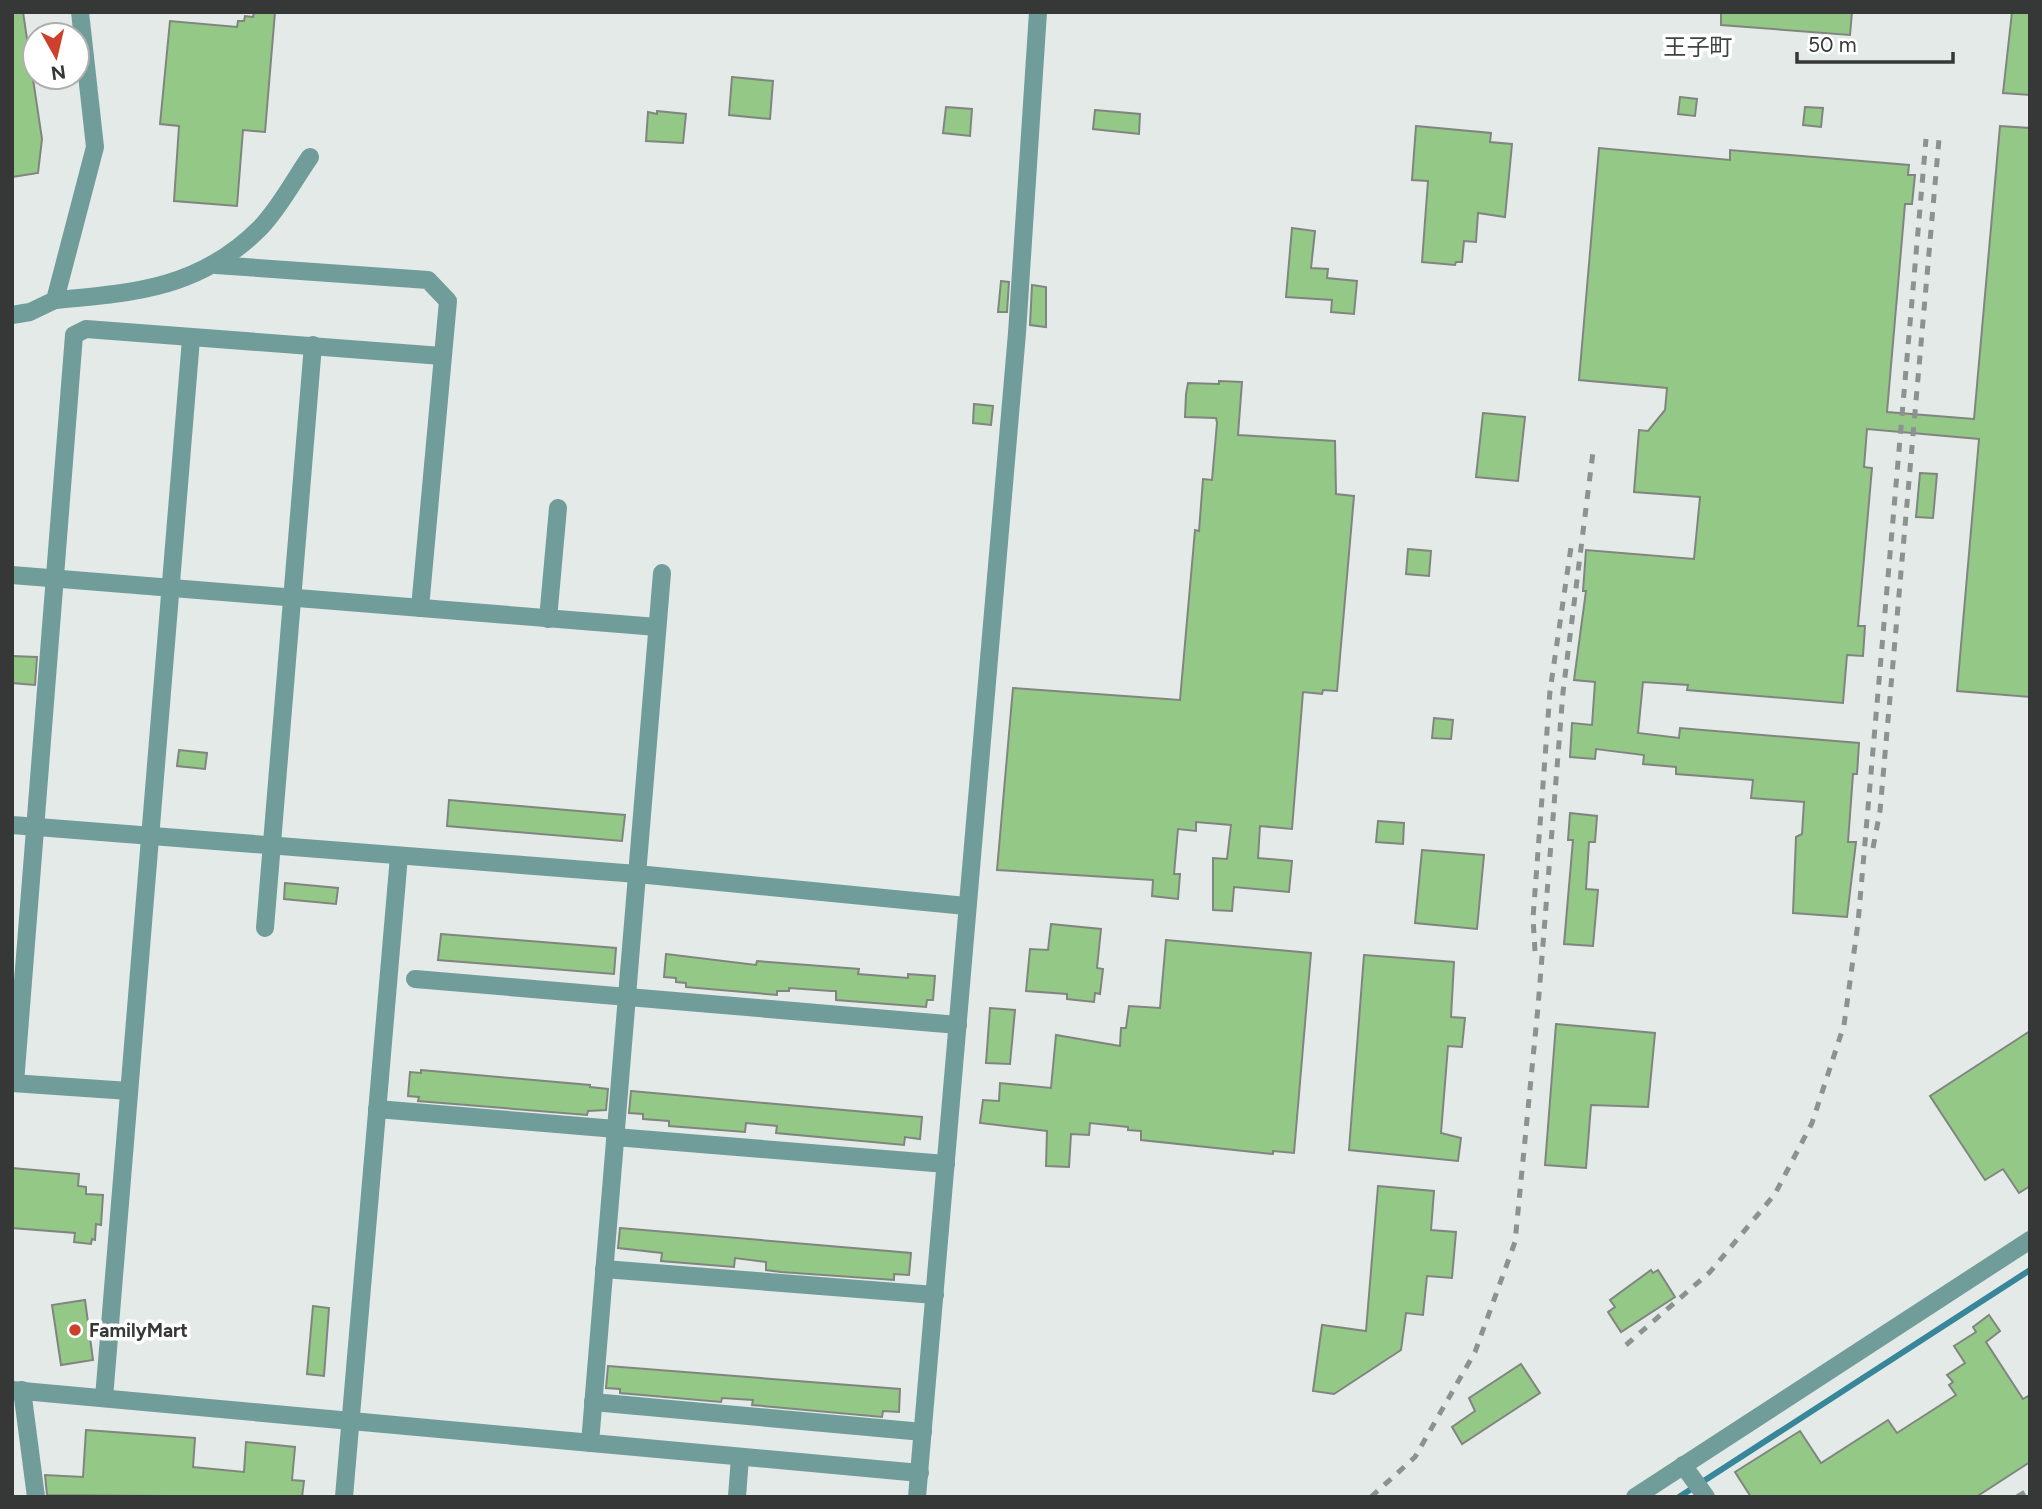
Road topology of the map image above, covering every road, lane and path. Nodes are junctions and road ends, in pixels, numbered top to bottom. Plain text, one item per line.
1 (80, 12) edge
2 (1038, 12) edge
3 (310, 157) dead end
4 (216, 265) junction
5 (55, 300) junction
6 (12, 314) edge
7 (191, 339) junction
8 (313, 345) junction
9 (442, 356) junction
10 (558, 508) dead end
11 (662, 573) dead end
12 (12, 575) edge
13 (55, 579) junction
14 (170, 588) junction
15 (293, 598) junction
16 (421, 608) junction
17 (548, 619) junction
18 (657, 627) junction
19 (12, 825) edge
20 (35, 827) junction
21 (150, 836) junction
22 (272, 846) junction
23 (399, 856) junction
24 (636, 874) junction
25 (966, 906) junction
26 (265, 928) dead end
27 (415, 978) dead end
28 (627, 996) junction
29 (958, 1025) junction
30 (13, 1083) edge
31 (129, 1091) junction
32 (377, 1109) junction
33 (615, 1133) junction
34 (946, 1164) junction
35 (2030, 1240) edge
36 (604, 1269) junction
37 (935, 1295) junction
38 (17, 1390) edge
39 (104, 1398) junction
40 (593, 1402) junction
41 (349, 1421) junction
42 (923, 1432) junction
43 (590, 1443) junction
44 (740, 1457) junction
45 (920, 1473) junction
46 (1696, 1483) edge
47 (36, 1497) edge
48 (344, 1497) edge
49 (737, 1497) edge
50 (917, 1497) edge
51 (1635, 1497) edge

1 - 5 street
2 - 25 street
3 - 4 street
4 - 5 street
4 - 9 street
5 - 6 street
7 - 8 street
7 - 13 street
7 - 14 street
8 - 9 street
8 - 15 street
9 - 16 street
10 - 17 street
11 - 18 street
12 - 13 street
13 - 14 street
13 - 20 street
14 - 15 street
14 - 21 street
15 - 16 street
15 - 22 street
16 - 17 street
17 - 18 street
18 - 24 street
19 - 20 street
20 - 21 street
20 - 30 street
21 - 22 street
21 - 31 street
22 - 23 street
22 - 26 street
23 - 24 street
23 - 32 street
24 - 25 street
24 - 28 street
25 - 29 street
27 - 28 street
28 - 29 street
28 - 33 street
29 - 34 street
30 - 31 street
31 - 39 street
32 - 33 street
32 - 41 street
33 - 34 street
33 - 36 street
34 - 37 street
35 - 46 street
36 - 37 street
36 - 40 street
37 - 42 street
38 - 39 street
38 - 47 street
39 - 41 street
40 - 42 street
40 - 43 street
41 - 43 street
41 - 48 street
42 - 45 street
43 - 44 street
44 - 45 street
44 - 49 street
45 - 50 street
46 - 51 street

